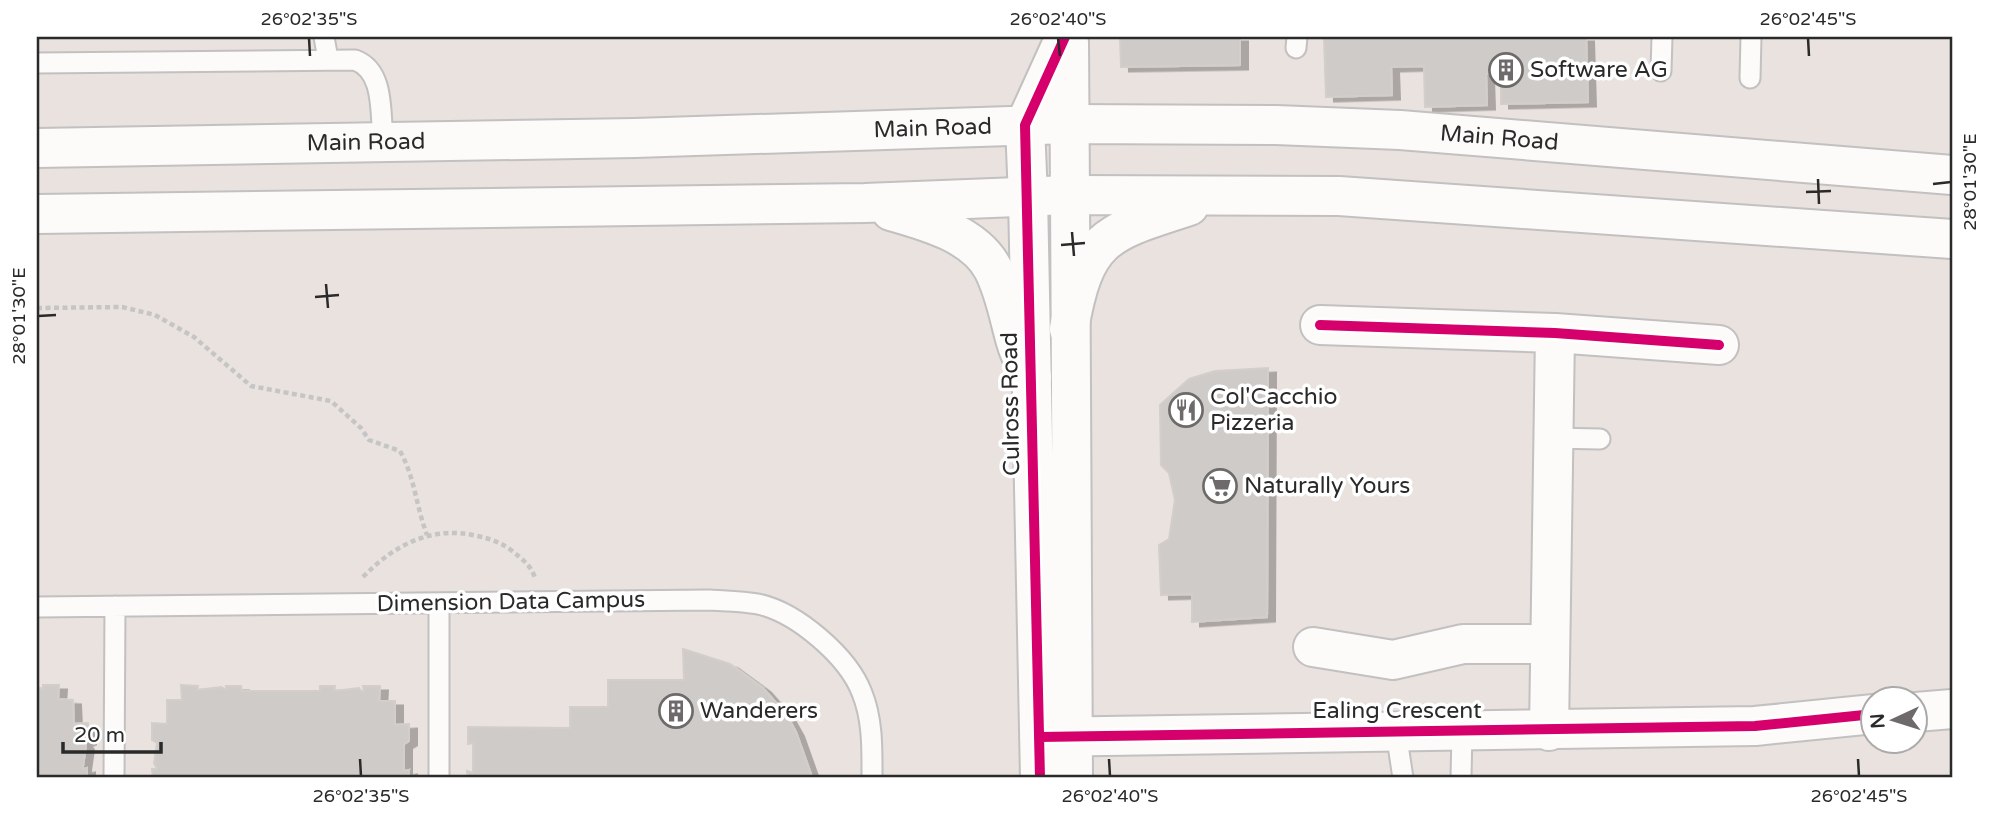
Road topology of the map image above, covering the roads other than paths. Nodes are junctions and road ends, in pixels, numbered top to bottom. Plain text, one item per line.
1 (324, 37) edge
2 (1067, 37) edge
3 (1662, 37) edge
4 (1751, 37) edge
5 (328, 59) junction
6 (37, 63) edge
7 (1661, 71) dead end
8 (1750, 78) dead end
9 (1070, 124) junction
10 (1025, 125) junction
11 (383, 141) junction
12 (37, 148) edge
13 (1952, 175) edge
14 (1070, 195) junction
15 (1221, 196) junction
16 (1028, 197) junction
17 (865, 203) junction
18 (37, 214) edge
19 (1952, 239) edge
20 (1320, 326) dead end
21 (1069, 329) junction
22 (1555, 333) junction
23 (1719, 345) dead end
24 (1032, 377) junction
25 (1553, 438) junction
26 (1600, 439) dead end
27 (439, 603) junction
28 (116, 606) junction
29 (37, 607) edge
30 (1549, 644) junction
31 (1313, 647) dead end
32 (1952, 709) edge
33 (1930, 711) edge
34 (1860, 716) edge
35 (1549, 731) junction
36 (1396, 732) junction
37 (1462, 732) junction
38 (1056, 736) junction
39 (114, 778) edge
40 (439, 778) edge
41 (872, 778) edge
42 (1040, 778) edge
43 (1073, 778) edge
44 (1403, 778) edge
45 (1461, 778) edge

1 - 5 lane
2 - 9 main road, Culross Road
2 - 10 main road, Culross Road
3 - 7 lane
4 - 8 lane
5 - 6 lane
5 - 11 lane
9 - 10 main road, Main Road
9 - 13 main road, Main Road
9 - 14 main road, Culross Road
10 - 11 main road, Main Road
10 - 16 main road, Culross Road
11 - 12 main road, Main Road
14 - 15 main road
14 - 16 main road
14 - 21 main road, Culross Road
15 - 19 main road
15 - 21 main road
16 - 17 main road
16 - 24 main road, Culross Road
17 - 18 main road
17 - 24 main road
20 - 22 main road
21 - 38 main road, Culross Road
22 - 23 main road
22 - 25 main road
24 - 38 main road, Culross Road
25 - 26 lane
25 - 30 main road
27 - 28 lane, Dimension Data Campus
27 - 40 lane
27 - 41 lane, Dimension Data Campus
28 - 29 lane, Dimension Data Campus
28 - 39 lane
30 - 31 main road
30 - 35 main road
32 - 33 main road
34 - 35 main road, Ealing Crescent
35 - 37 main road, Ealing Crescent
36 - 37 main road, Ealing Crescent
36 - 38 main road, Ealing Crescent
36 - 44 lane
37 - 45 lane
38 - 42 main road, Culross Road
38 - 43 main road, Culross Road

